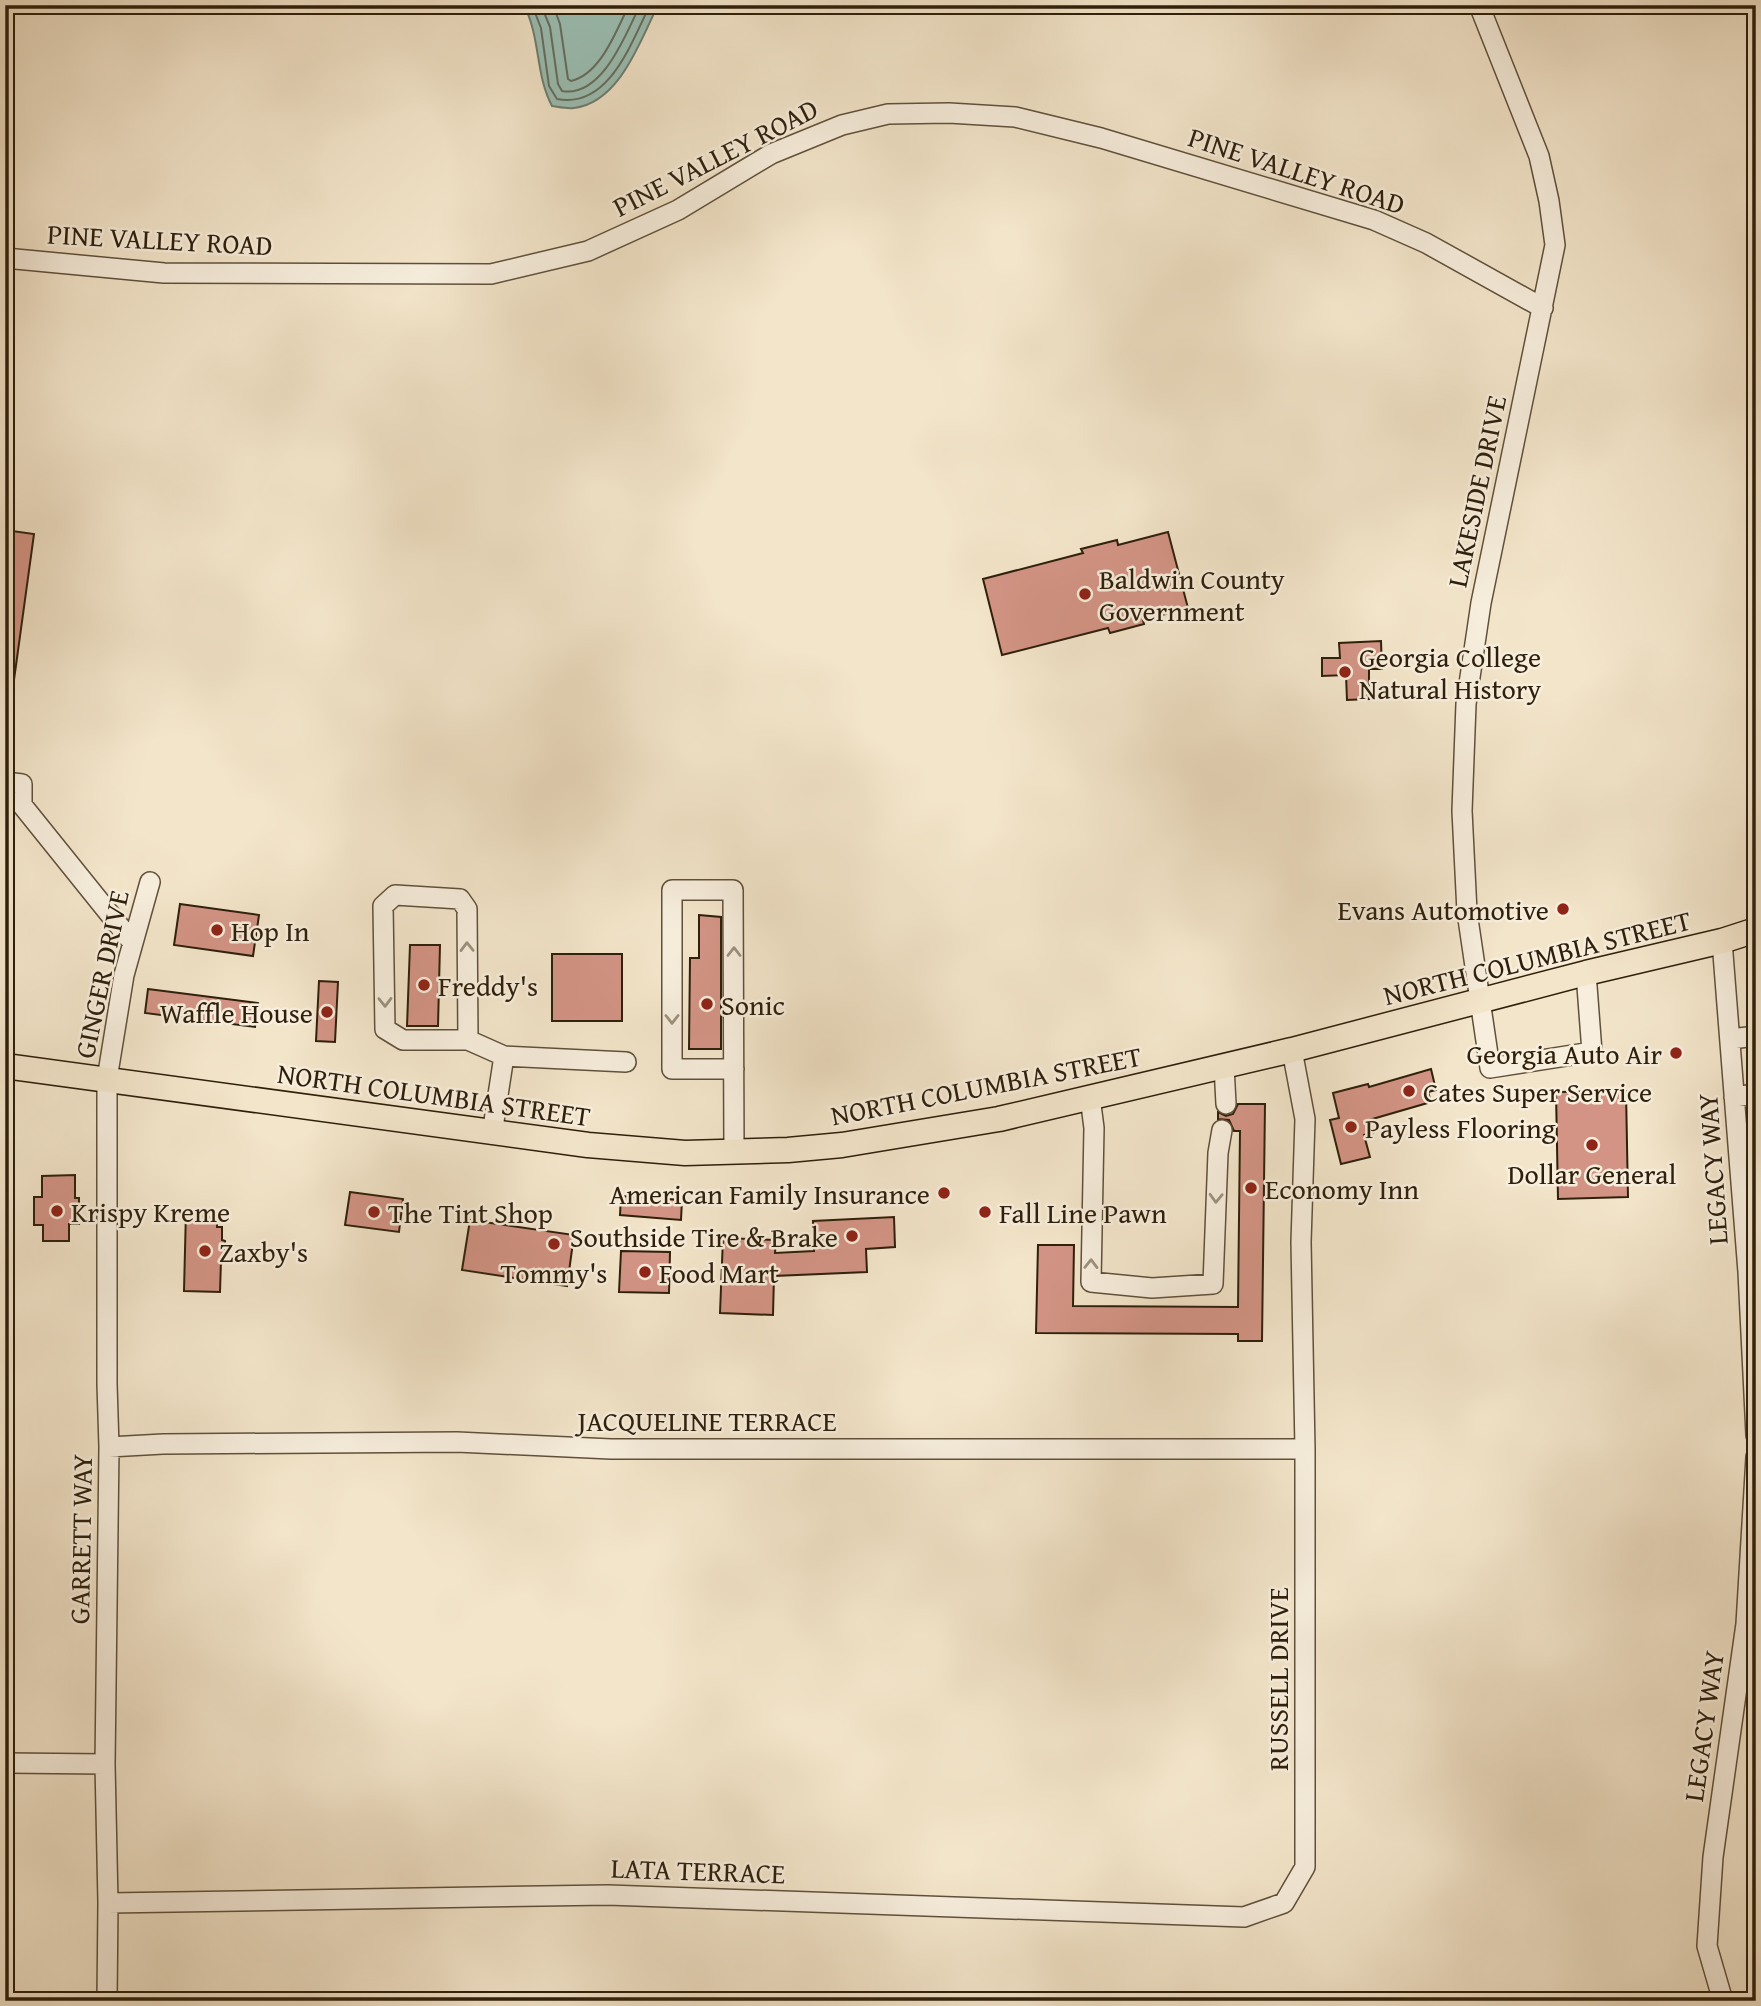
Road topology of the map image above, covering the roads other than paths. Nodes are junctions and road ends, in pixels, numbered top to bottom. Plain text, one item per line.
1 (1479, 5) edge
2 (5, 258) edge
3 (1543, 308) junction
4 (5, 782) edge
5 (150, 882) dead end
6 (1756, 930) edge
7 (1722, 941) junction
8 (133, 943) junction
9 (1586, 972) junction
10 (1480, 1001) junction
11 (1756, 1036) edge
12 (1731, 1039) junction
13 (468, 1040) junction
14 (1292, 1050) junction
15 (504, 1056) junction
16 (626, 1062) dead end
17 (5, 1066) edge
18 (1224, 1066) junction
19 (734, 1069) junction
20 (107, 1079) junction
21 (1756, 1094) edge
22 (1090, 1097) junction
23 (1734, 1097) junction
24 (1226, 1104) dead end
25 (1222, 1130) dead end
26 (492, 1134) junction
27 (734, 1153) junction
28 (1748, 1164) edge
29 (1756, 1435) edge
30 (109, 1447) junction
31 (1305, 1449) junction
32 (1756, 1457) edge
33 (1752, 1591) edge
34 (5, 1763) edge
35 (105, 1764) junction
36 (108, 1903) junction
37 (1284, 1903) joint
38 (107, 2001) edge
39 (1723, 2001) edge

1 - 3 street, LAKESIDE DRIVE
2 - 3 street, PINE VALLEY ROAD
3 - 10 street, LAKESIDE DRIVE
4 - 8 street
5 - 8 street, GINGER DRIVE
6 - 7 main road, NORTH COLUMBIA STREET
7 - 9 main road, NORTH COLUMBIA STREET
7 - 12 street, LEGACY WAY
8 - 20 street, GINGER DRIVE
9 - 10 main road, NORTH COLUMBIA STREET
9 - 10 street, LAKESIDE DRIVE
10 - 14 main road, NORTH COLUMBIA STREET
11 - 12 street
12 - 23 street, LEGACY WAY
13 -> 13 street
13 - 15 street
14 - 18 main road, NORTH COLUMBIA STREET
14 - 31 street, RUSSELL DRIVE
15 - 16 street
15 - 26 street
17 - 20 main road, NORTH COLUMBIA STREET
18 - 22 main road, NORTH COLUMBIA STREET
18 - 24 street
19 -> 19 street
19 - 27 street
20 - 26 main road, NORTH COLUMBIA STREET
20 - 30 street, GARRETT WAY
21 - 23 street
25 -> 22 street
22 - 27 main road, NORTH COLUMBIA STREET
23 - 28 street, LEGACY WAY
26 - 27 main road, NORTH COLUMBIA STREET
28 - 29 street, LEGACY WAY
30 - 31 street, JACQUELINE TERRACE
30 - 35 street, GARRETT WAY
31 - 37 street, RUSSELL DRIVE
32 - 33 street, LEGACY WAY
33 - 39 street, LEGACY WAY
34 - 35 street
35 - 36 street, GARRETT WAY
36 - 37 street, LATA TERRACE
36 - 38 street, GARRETT WAY

